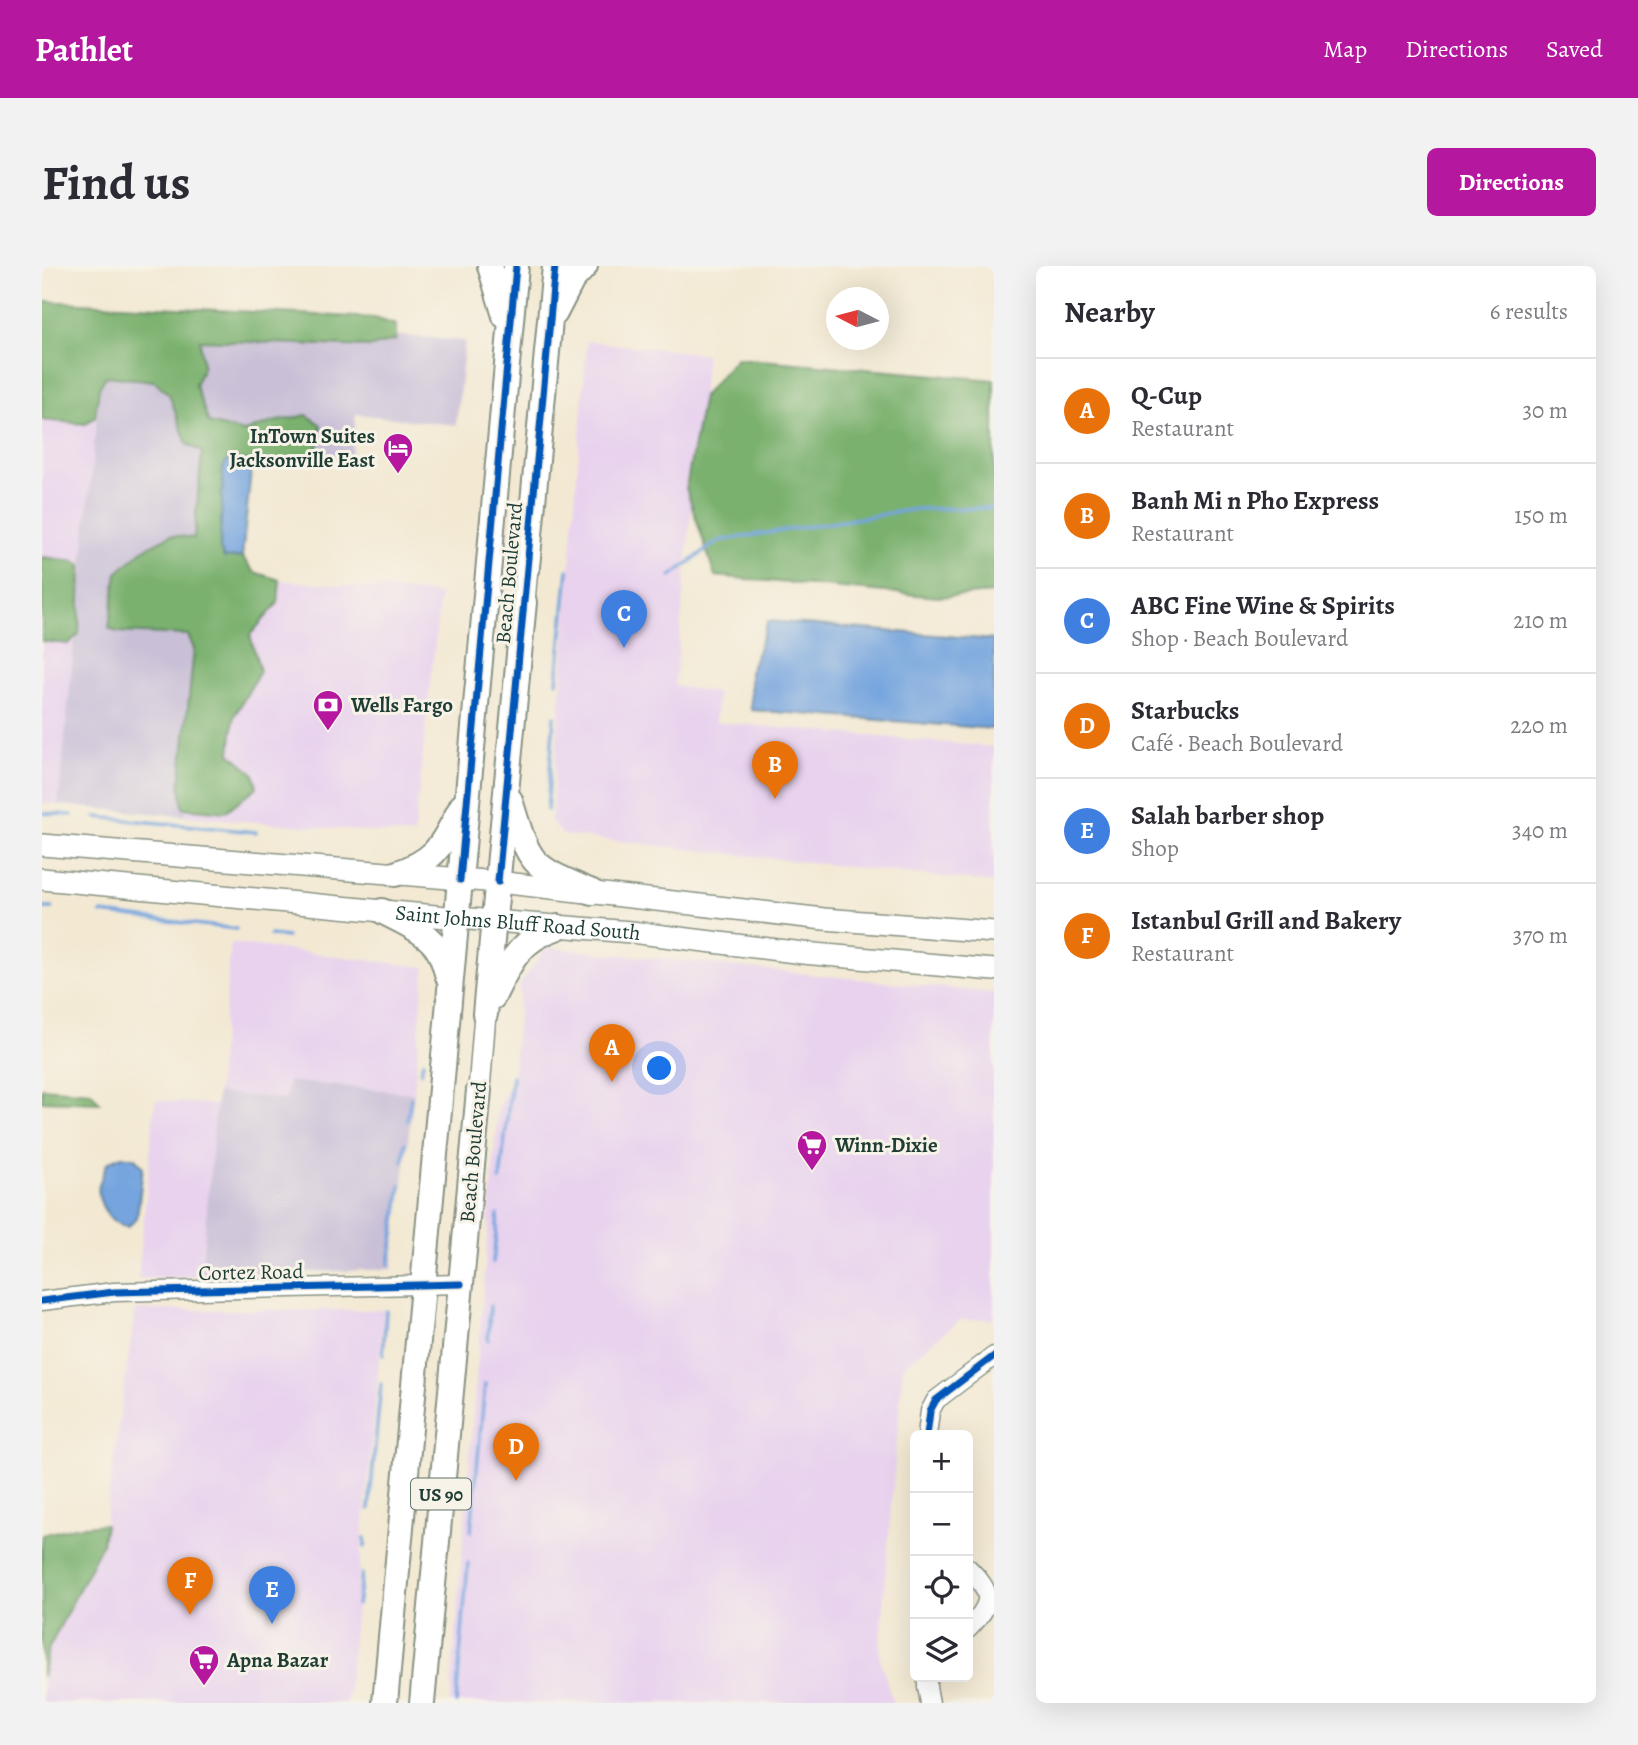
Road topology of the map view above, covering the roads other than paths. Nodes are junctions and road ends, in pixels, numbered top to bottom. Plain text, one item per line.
1 (490, 266) edge
2 (516, 266) edge
3 (555, 266) edge
4 (585, 266) edge
5 (550, 323) junction
6 (509, 333) junction
7 (527, 567) joint
8 (524, 601) joint
9 (506, 788) junction
10 (468, 796) junction
11 (42, 845) edge
12 (395, 874) junction
13 (42, 879) edge
14 (460, 880) junction
15 (498, 882) junction
16 (592, 892) junction
17 (382, 911) junction
18 (457, 919) junction
19 (494, 922) junction
20 (558, 927) junction
21 (994, 932) edge
22 (994, 970) edge
23 (451, 986) junction
24 (485, 1014) junction
25 (478, 1090) joint
26 (461, 1284) junction
27 (424, 1286) junction
28 (42, 1301) edge
29 (994, 1356) edge
30 (928, 1430) edge
31 (973, 1573) edge
32 (973, 1624) edge
33 (928, 1682) edge
34 (385, 1703) edge
35 (422, 1703) edge
36 (930, 1703) edge

1 - 6 highway
2 - 6 highway, US 90
3 - 5 highway, Beach Boulevard / US 90
4 - 5 highway
5 - 7 highway, Beach Boulevard / US 90
6 - 10 highway, US 90
7 - 8 main road, Beach Boulevard / US 90
8 - 9 highway, Beach Boulevard / US 90
9 - 15 highway, Beach Boulevard / US 90
9 - 16 highway
10 - 12 highway
10 - 14 highway, US 90
11 - 12 main road, Saint Johns Bluff Road South
12 - 14 main road, Saint Johns Bluff Road South
13 - 17 main road, Saint Johns Bluff Road South
14 - 15 main road, Saint Johns Bluff Road South
14 - 18 highway, US 90
15 - 16 main road, Saint Johns Bluff Road South
15 - 19 highway, Beach Boulevard / US 90
16 - 21 main road, Saint Johns Bluff Road South
17 - 18 main road, Saint Johns Bluff Road South
17 - 23 highway
18 - 19 main road, Saint Johns Bluff Road South
18 - 23 highway, US 90
19 - 20 main road, Saint Johns Bluff Road South
19 - 24 highway, Beach Boulevard / US 90
20 - 22 main road, Saint Johns Bluff Road South
20 - 24 highway
23 - 27 highway, US 90
24 - 25 main road, Beach Boulevard / US 90
25 - 26 highway, Beach Boulevard / US 90
26 - 27 street, Cortez Road
26 - 35 highway, Beach Boulevard / US 90
27 - 28 street, Cortez Road
27 - 34 highway, US 90
29 - 30 street
31 - 32 street
33 - 36 street

